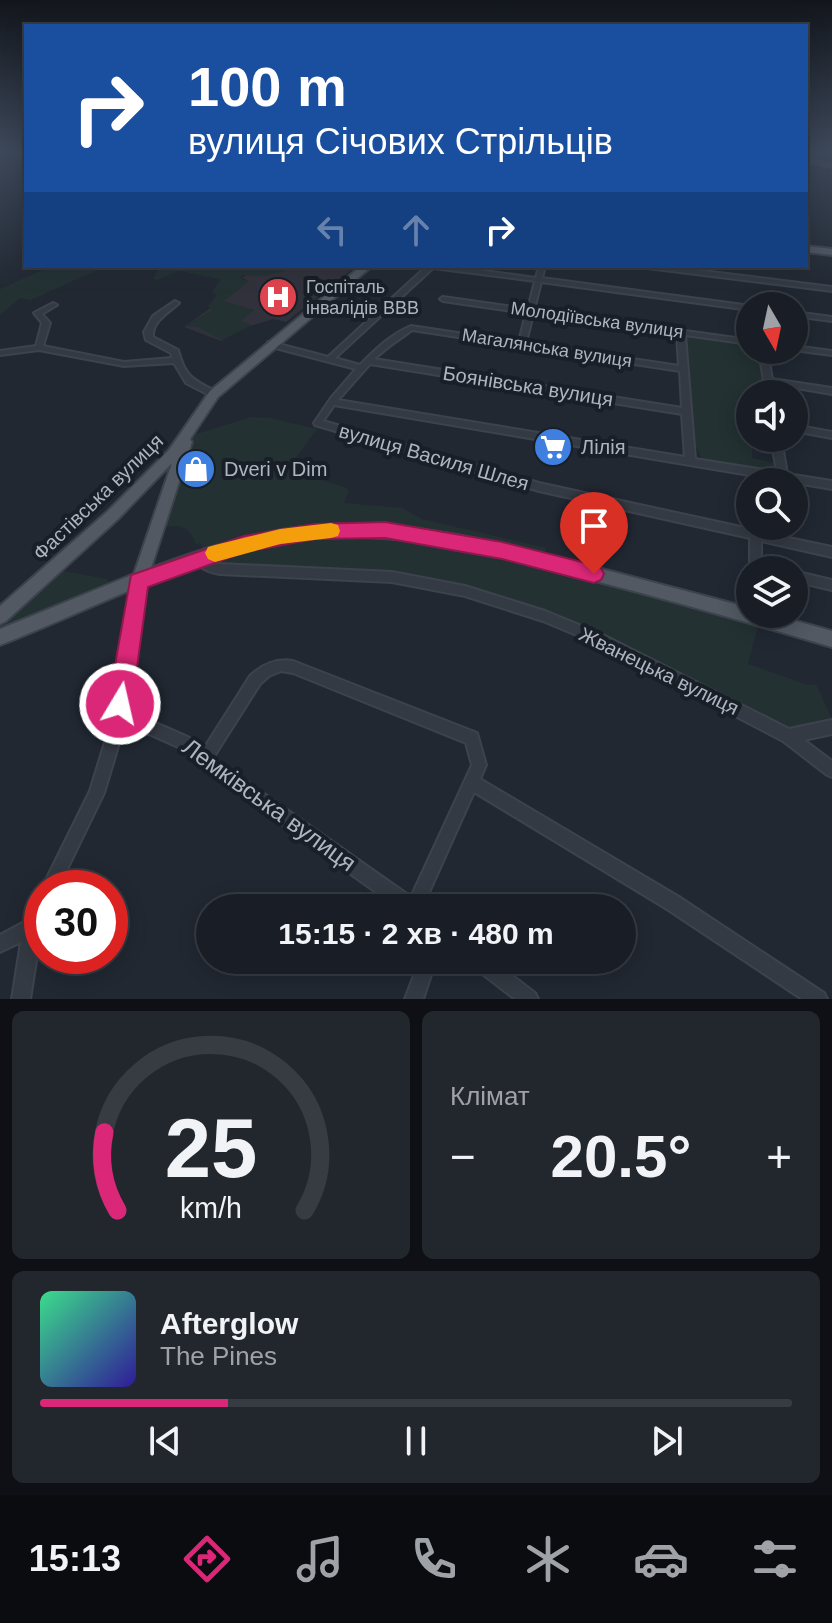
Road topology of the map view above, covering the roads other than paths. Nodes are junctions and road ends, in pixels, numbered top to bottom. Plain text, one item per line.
1 (808, 249) edge
2 (832, 252) edge
3 (365, 268) edge
4 (431, 268) edge
5 (448, 268) edge
6 (541, 268) edge
7 (663, 268) edge
8 (538, 280) junction
9 (832, 289) edge
10 (443, 299) dead end
11 (175, 303) dead end
12 (53, 305) dead end
13 (736, 306) edge
14 (531, 310) junction
15 (808, 316) edge
16 (832, 319) edge
17 (681, 332) junction
18 (736, 340) edge
19 (271, 344) junction
20 (522, 344) junction
21 (39, 348) junction
22 (808, 350) edge
23 (0, 353) edge
24 (832, 353) edge
25 (330, 359) junction
26 (176, 360) junction
27 (369, 361) junction
28 (362, 368) junction
29 (682, 369) junction
30 (808, 387) edge
31 (832, 391) edge
32 (214, 394) junction
33 (334, 402) junction
34 (686, 412) junction
35 (808, 431) edge
36 (832, 435) edge
37 (187, 437) junction
38 (690, 461) junction
39 (736, 472) edge
40 (808, 480) edge
41 (832, 485) edge
42 (736, 527) edge
43 (787, 540) edge
44 (832, 552) edge
45 (199, 558) junction
46 (808, 579) edge
47 (139, 581) junction
48 (832, 585) edge
49 (736, 610) edge
50 (0, 616) edge
51 (798, 628) edge
52 (0, 637) edge
53 (832, 639) edge
54 (117, 726) junction
55 (832, 727) edge
56 (788, 736) junction
57 (204, 760) junction
58 (832, 770) edge
59 (471, 782) junction
60 (59, 870) edge
61 (393, 894) edge
62 (419, 894) edge
63 (24, 931) edge
64 (0, 944) edge
65 (25, 974) edge
66 (423, 974) edge
67 (496, 974) edge
68 (21, 999) edge
69 (414, 999) edge
70 (529, 999) edge
71 (818, 999) edge

1 - 2 main road
3 - 19 main road, Фастівська вулиця
4 - 25 street
5 - 8 street
6 - 8 street
7 - 9 street
8 - 13 street
8 - 14 street
10 - 14 street, Молодіївська вулиця
11 - 26 street
12 - 21 street
14 - 17 street, Молодіївська вулиця
14 - 20 street
15 - 16 street
17 - 18 street, Молодіївська вулиця
17 - 29 street
19 - 25 street
19 - 32 main road, Фастівська вулиця
20 - 27 street, Магалянська вулиця
20 - 29 street, Магалянська вулиця
21 - 23 street
21 - 26 street
22 - 24 street
25 - 28 street
26 - 32 street
27 - 28 street
27 - 34 street, Боянівська вулиця
28 - 33 street
29 - 34 street
30 - 31 street
32 - 37 main road, Фастівська вулиця
33 - 38 street
33 - 42 street, вулиця Василя Шлея
34 - 38 street
35 - 36 street
37 - 47 main road, Фастівська вулиця
37 - 50 main road, Фастівська вулиця
38 - 39 street
40 - 41 street
43 - 44 street, вулиця Василя Шлея
45 - 47 main road
45 - 49 main road
45 - 56 street, Жванецька вулиця
46 - 48 street
47 - 52 main road
47 - 54 street
51 - 53 main road
54 - 57 street, Лемківська вулиця
54 - 60 street
55 - 56 street
56 - 58 street, Жванецька вулиця
57 - 59 street
57 - 61 street, Лемківська вулиця
59 - 62 street
59 - 71 street
63 - 64 street
65 - 68 street
66 - 69 street
67 - 70 street

